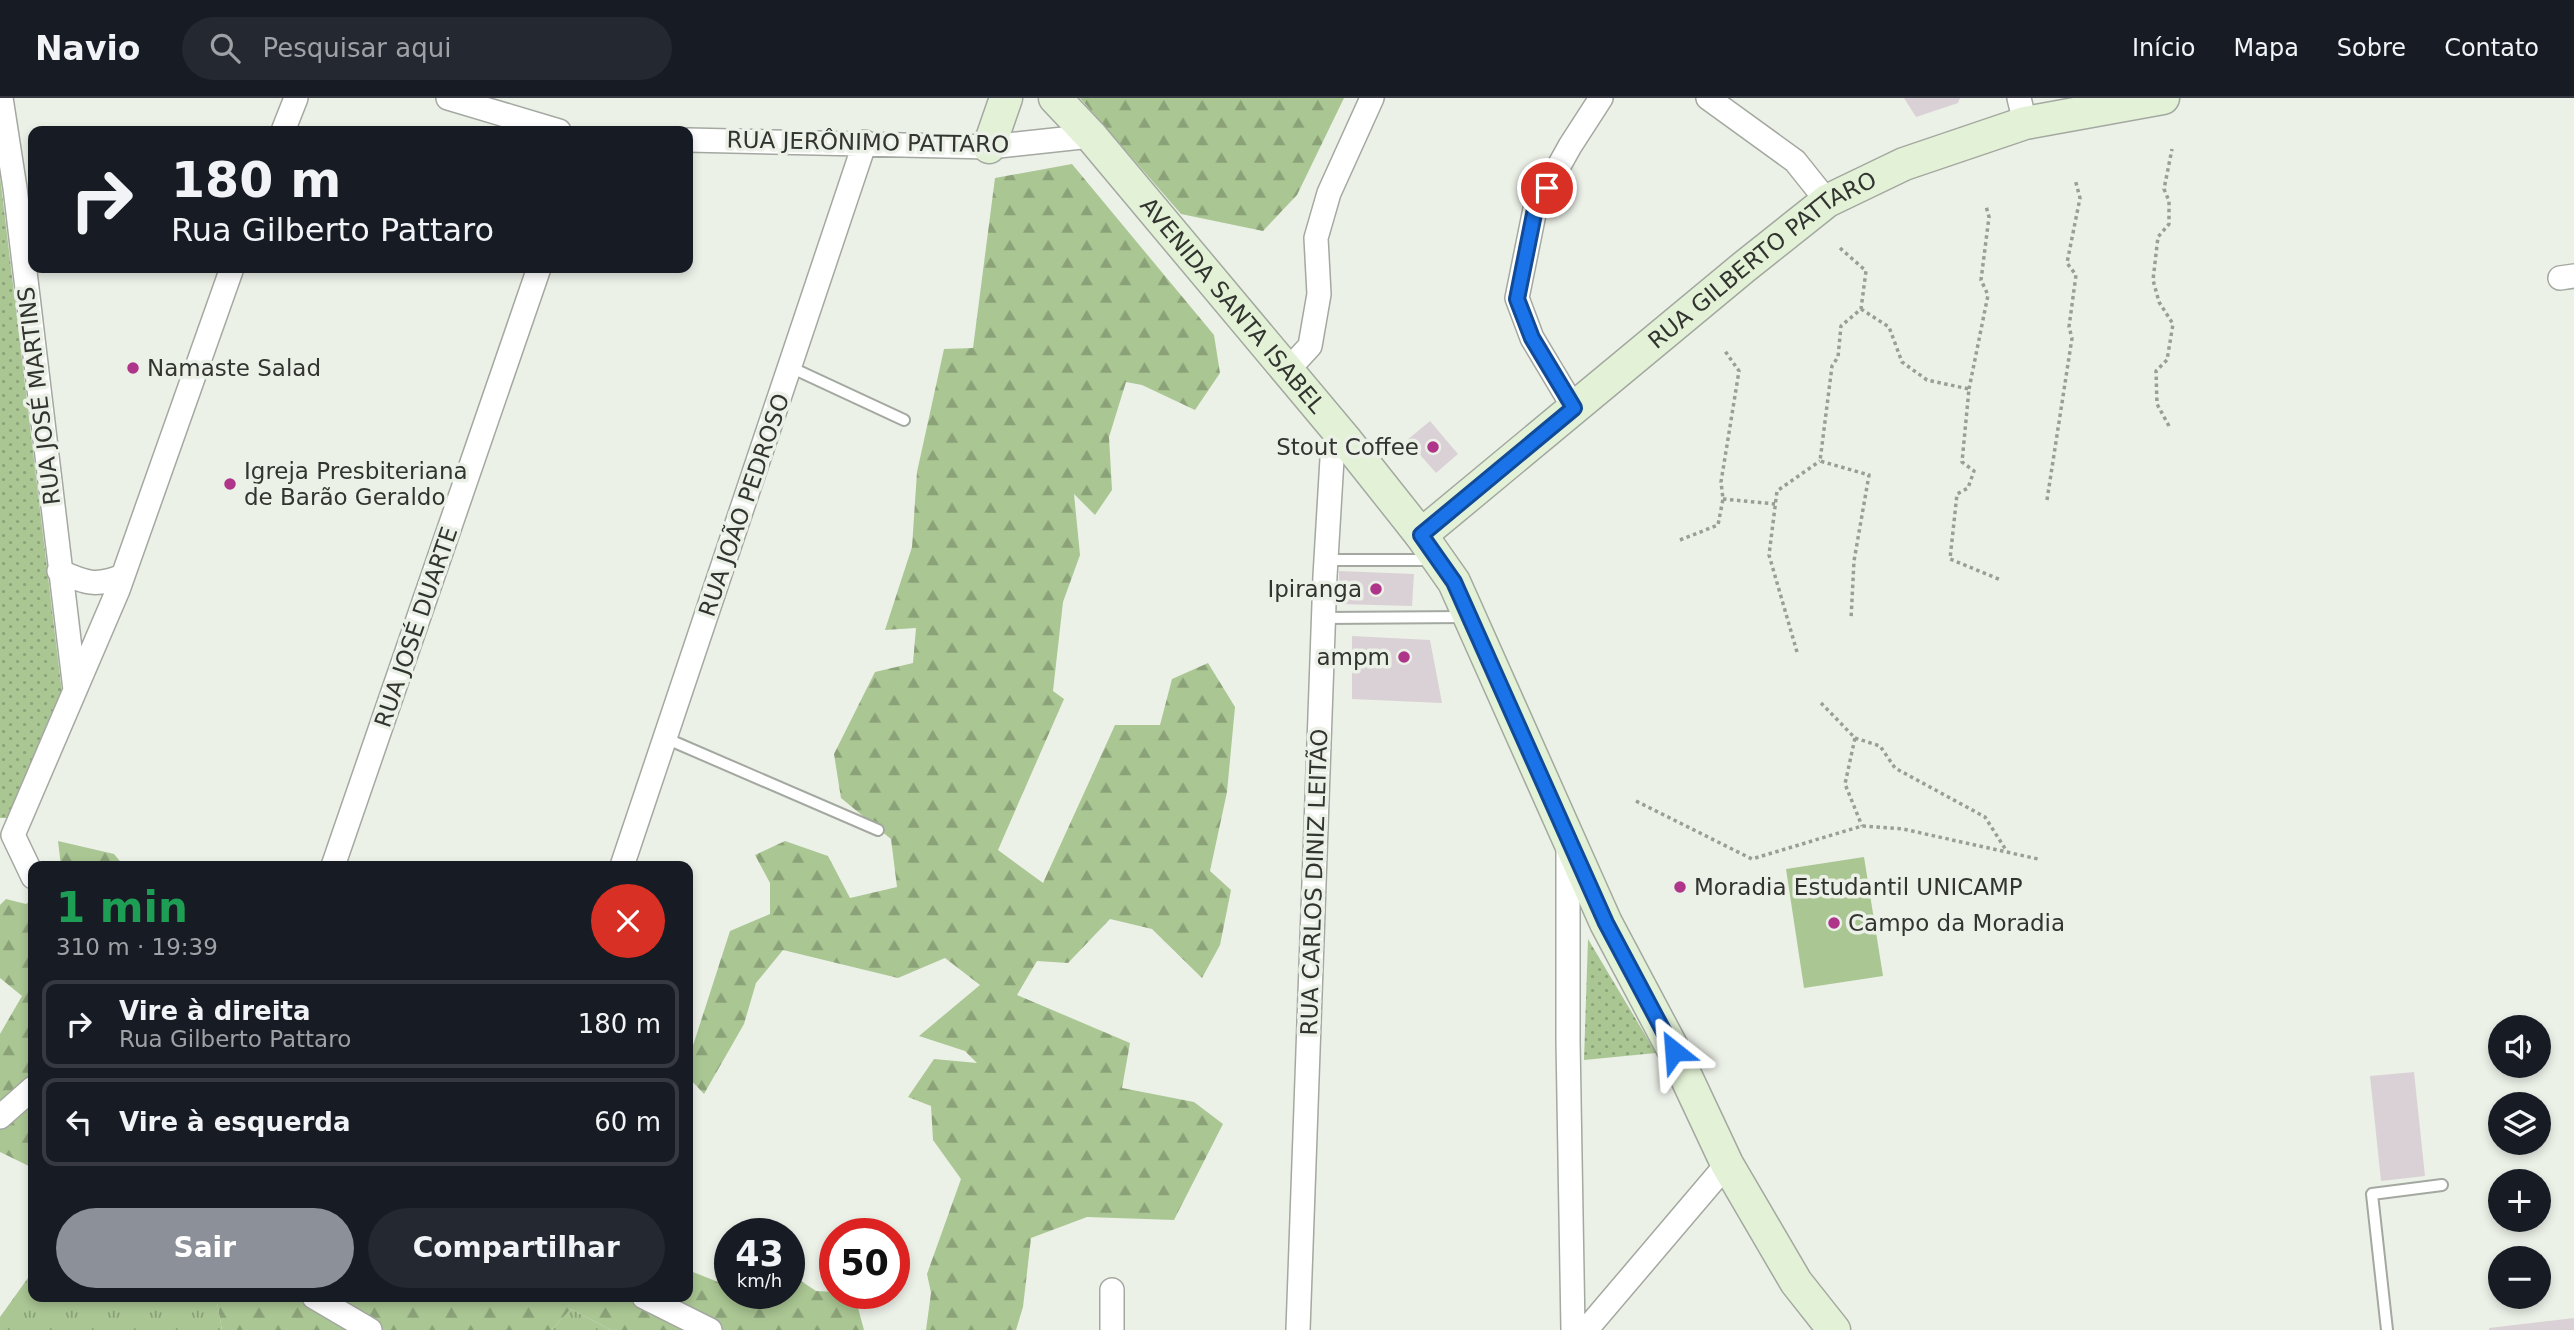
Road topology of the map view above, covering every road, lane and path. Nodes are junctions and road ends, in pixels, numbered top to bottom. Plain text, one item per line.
1 (1, 98) edge
2 (296, 98) edge
3 (448, 98) edge
4 (1006, 98) edge
5 (1055, 98) edge
6 (1372, 98) edge
7 (1601, 98) edge
8 (1708, 98) edge
9 (2164, 98) edge
10 (2123, 102) edge
11 (2022, 111) edge
12 (285, 126) edge
13 (542, 126) edge
14 (1091, 136) junction
15 (693, 140) edge
16 (865, 142) junction
17 (989, 147) junction
18 (2172, 149) dead end
19 (2075, 179) dead end
20 (24, 188) edge
21 (1827, 201) junction
22 (1986, 206) dead end
23 (28, 232) edge
24 (1840, 248) dead end
25 (32, 273) edge
26 (230, 273) edge
27 (537, 273) edge
28 (1861, 309) junction
29 (1725, 351) dead end
30 (790, 367) junction
31 (1287, 371) junction
32 (1969, 389) junction
33 (1574, 408) junction
34 (904, 420) dead end
35 (2169, 426) dead end
36 (1345, 438) junction
37 (1820, 461) junction
38 (1723, 499) junction
39 (2047, 500) dead end
40 (1775, 504) junction
41 (1680, 540) dead end
42 (1430, 547) junction
43 (1326, 560) junction
44 (59, 571) junction
45 (123, 576) junction
46 (2001, 580) dead end
47 (1469, 617) junction
48 (1324, 618) junction
49 (1851, 619) dead end
50 (1797, 652) dead end
51 (75, 694) junction
52 (1821, 703) dead end
53 (665, 738) junction
54 (1855, 738) junction
55 (1636, 801) dead end
56 (1862, 826) junction
57 (878, 830) dead end
58 (6, 835) edge
59 (1568, 838) junction
60 (2007, 852) junction
61 (2038, 859) dead end
62 (335, 861) edge
63 (624, 861) edge
64 (28, 869) edge
65 (28, 1092) edge
66 (0, 1117) edge
67 (1727, 1164) junction
68 (2442, 1185) dead end
69 (1112, 1290) dead end
70 (322, 1302) edge
71 (654, 1302) edge
72 (370, 1330) edge
73 (710, 1330) edge
74 (1112, 1330) edge
75 (1298, 1330) edge
76 (1573, 1330) edge
77 (1586, 1330) edge
78 (1834, 1330) edge
79 (2387, 1330) edge

1 - 20 street, RUA JOSÉ MARTINS
2 - 12 street
3 - 13 street
4 - 17 main road
5 - 14 main road, AVENIDA SANTA ISABEL
6 - 31 street
7 - 33 street
8 - 21 street
9 - 10 main road, RUA GILBERTO PATTARO
10 - 11 main road, RUA GILBERTO PATTARO
11 - 21 main road, RUA GILBERTO PATTARO
14 - 17 street, RUA JERÔNIMO PATTARO
14 - 31 main road, AVENIDA SANTA ISABEL
15 - 16 street, RUA JERÔNIMO PATTARO
16 - 17 street, RUA JERÔNIMO PATTARO
16 - 30 street, RUA JOÃO PEDROSO
18 - 35 path
19 - 39 path
20 - 23 street, RUA JOSÉ MARTINS
21 - 33 main road, RUA GILBERTO PATTARO
22 - 32 path
24 - 28 path
25 - 44 street, RUA JOSÉ MARTINS
26 - 45 street
27 - 62 street, RUA JOSÉ DUARTE
28 - 32 path
28 - 37 path
29 - 38 path
30 - 34 lane
30 - 53 street, RUA JOÃO PEDROSO
31 - 36 main road, AVENIDA SANTA ISABEL
32 - 46 path
33 - 42 main road, RUA GILBERTO PATTARO
36 - 42 main road, AVENIDA SANTA ISABEL
36 - 43 street, RUA CARLOS DINIZ LEITÃO
37 - 40 path
37 - 49 path
38 - 40 path
38 - 41 path
40 - 50 path
42 - 43 lane
42 - 47 main road, AVENIDA SANTA ISABEL
43 - 48 street, RUA CARLOS DINIZ LEITÃO
44 - 45 street
44 - 51 street, RUA JOSÉ MARTINS
45 - 51 street
47 - 48 lane
47 - 59 main road, AVENIDA SANTA ISABEL
48 - 75 street, RUA CARLOS DINIZ LEITÃO
51 - 58 street
52 - 54 path
53 - 57 lane
53 - 63 street, RUA JOÃO PEDROSO
54 - 56 path
54 - 60 path
55 - 56 path
56 - 60 path
58 - 64 street
59 - 67 main road, AVENIDA SANTA ISABEL
59 - 76 street
60 - 61 path
65 - 66 street
67 - 77 street
67 - 78 main road, AVENIDA SANTA ISABEL
68 - 79 lane
69 - 74 street
70 - 72 street
71 - 73 street

